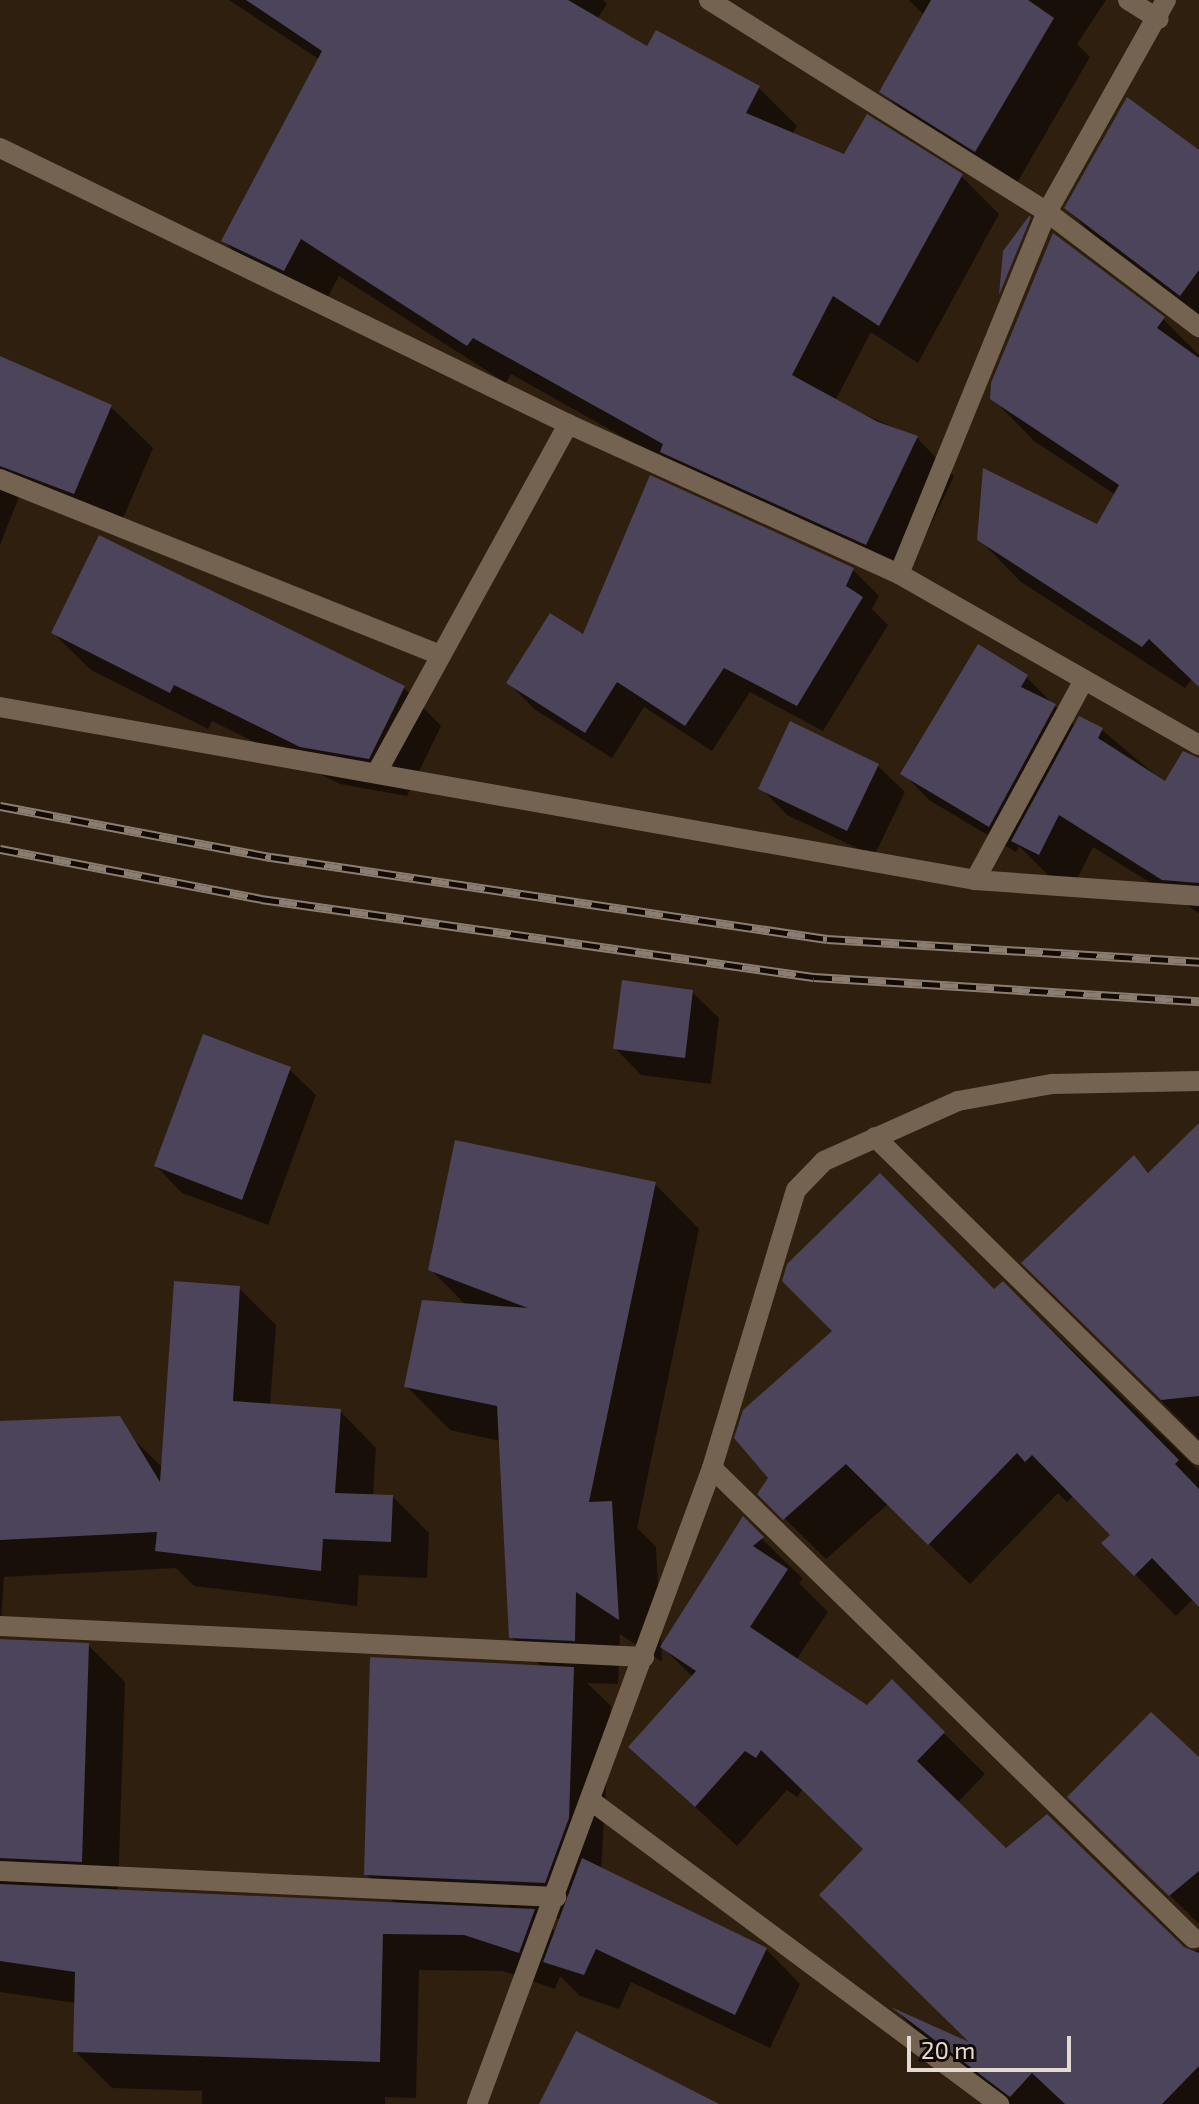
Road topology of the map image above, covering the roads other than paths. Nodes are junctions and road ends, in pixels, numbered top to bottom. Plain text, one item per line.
1 (709, 0) edge
2 (1128, 0) edge
3 (1162, 9) edge
4 (0, 148) edge
5 (1047, 212) junction
6 (1199, 327) edge
7 (568, 424) junction
8 (0, 479) edge
9 (899, 574) junction
10 (441, 655) junction
11 (1084, 680) junction
12 (0, 707) edge
13 (1199, 745) edge
14 (377, 772) junction
15 (975, 880) junction
16 (1199, 896) edge
17 (1199, 1081) edge
18 (875, 1137) junction
19 (1199, 1455) edge
20 (712, 1468) junction
21 (0, 1626) edge
22 (644, 1657) junction
23 (590, 1800) junction
24 (0, 1871) edge
25 (556, 1897) junction
26 (1193, 1938) dead end
27 (477, 2104) edge
28 (999, 2104) edge

1 - 5 street
2 - 3 street
3 - 5 street
4 - 7 street
5 - 6 street
5 - 9 street
7 - 9 street
7 - 10 street
8 - 10 street
9 - 11 street
10 - 14 street
11 - 13 street
11 - 15 street
12 - 14 street
14 - 15 street
15 - 16 street
17 - 18 street
18 - 19 street
18 - 20 street
20 - 22 street
20 - 26 street
21 - 22 street
22 - 23 street
23 - 25 street
23 - 28 street
24 - 25 street
25 - 27 street

